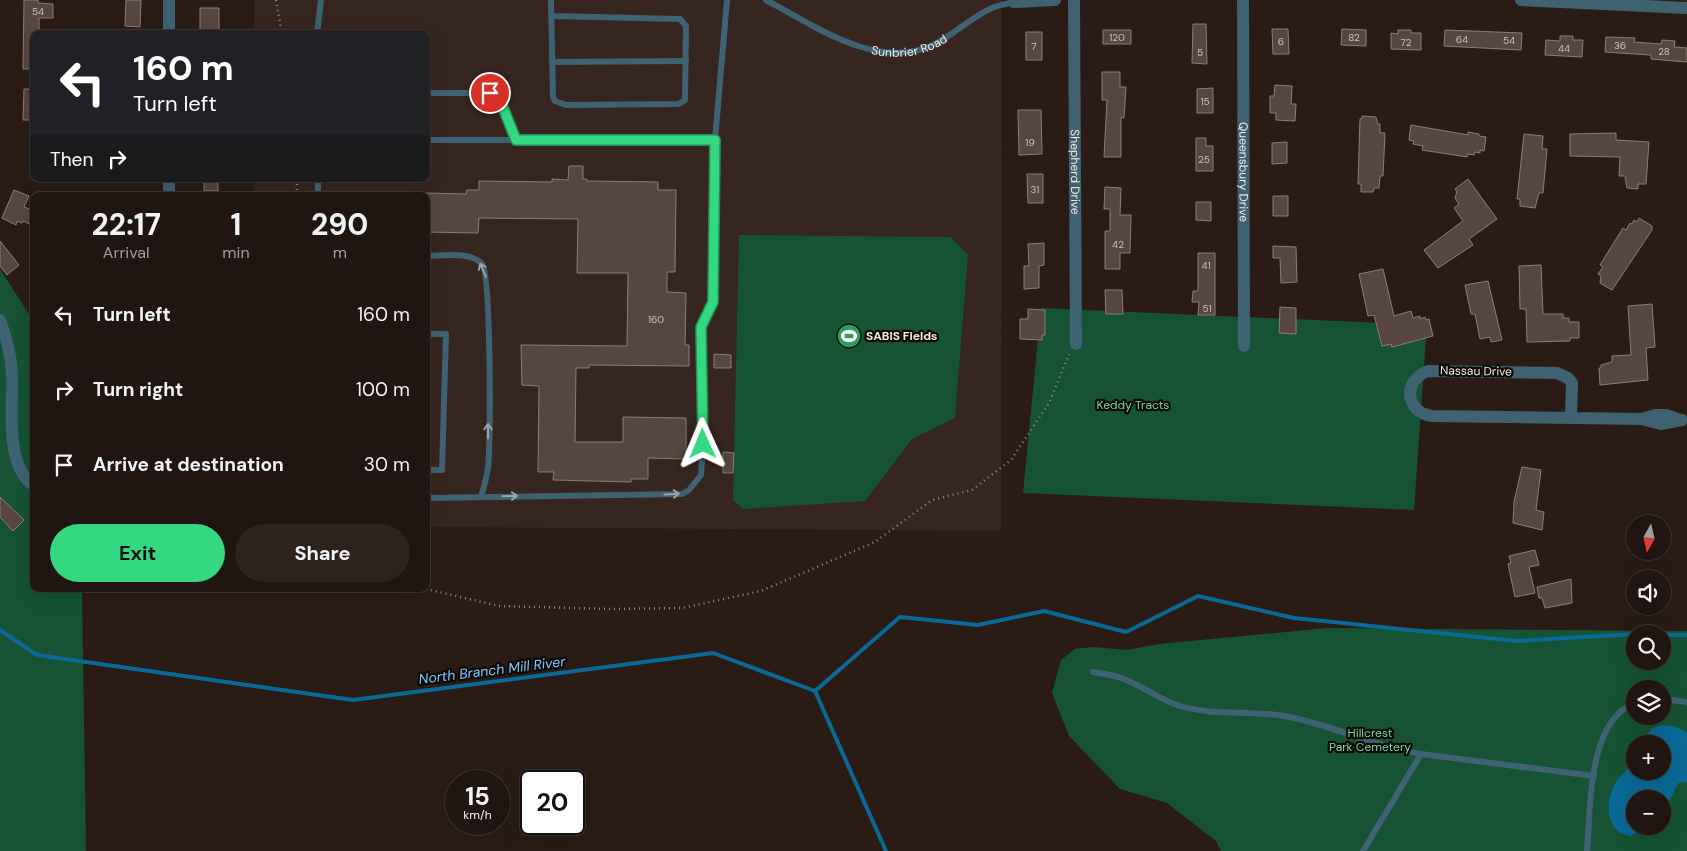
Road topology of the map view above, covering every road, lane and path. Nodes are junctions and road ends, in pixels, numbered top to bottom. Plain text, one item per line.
1 (169, 0) edge
2 (276, 0) edge
3 (321, 0) edge
4 (551, 0) edge
5 (727, 0) edge
6 (766, 0) edge
7 (1055, 0) edge
8 (1074, 0) edge
9 (1243, 0) edge
10 (1521, 0) edge
11 (1014, 2) joint
12 (1687, 8) edge
13 (552, 16) junction
14 (169, 30) edge
15 (281, 30) edge
16 (317, 30) edge
17 (686, 60) junction
18 (552, 62) junction
19 (430, 93) edge
20 (430, 140) edge
21 (516, 140) junction
22 (715, 140) junction
23 (430, 256) edge
24 (0, 320) edge
25 (430, 334) edge
26 (1076, 344) joint
27 (1244, 346) dead end
28 (1571, 418) junction
29 (1684, 420) edge
30 (430, 470) edge
31 (30, 484) edge
32 (482, 497) junction
33 (430, 498) edge
34 (430, 590) edge
35 (1093, 672) dead end
36 (1671, 700) edge
37 (1687, 702) edge
38 (1626, 708) edge
39 (1421, 754) junction
40 (1594, 776) junction
41 (1363, 851) edge
42 (1587, 851) edge

1 - 14 street
2 - 15 path
3 - 16 lane
4 - 13 lane
5 - 22 lane
6 - 11 lane, Sunbrier Road
7 - 11 street, Sunbrier Road
8 - 26 street, Shepherd Drive
9 - 27 street, Queensbury Drive
10 - 12 street
13 - 17 lane
13 - 18 lane
17 - 18 lane
17 - 18 lane
19 - 21 lane
20 - 21 lane
21 - 22 lane
32 -> 22 lane
32 -> 23 lane
24 - 31 street
25 - 30 lane
26 - 34 path
28 - 28 street, Nassau Drive
28 - 29 street, Nassau Drive
32 - 33 lane
35 - 39 lane
36 - 37 lane
38 - 40 lane
39 - 40 lane
39 - 41 lane
40 - 42 lane

